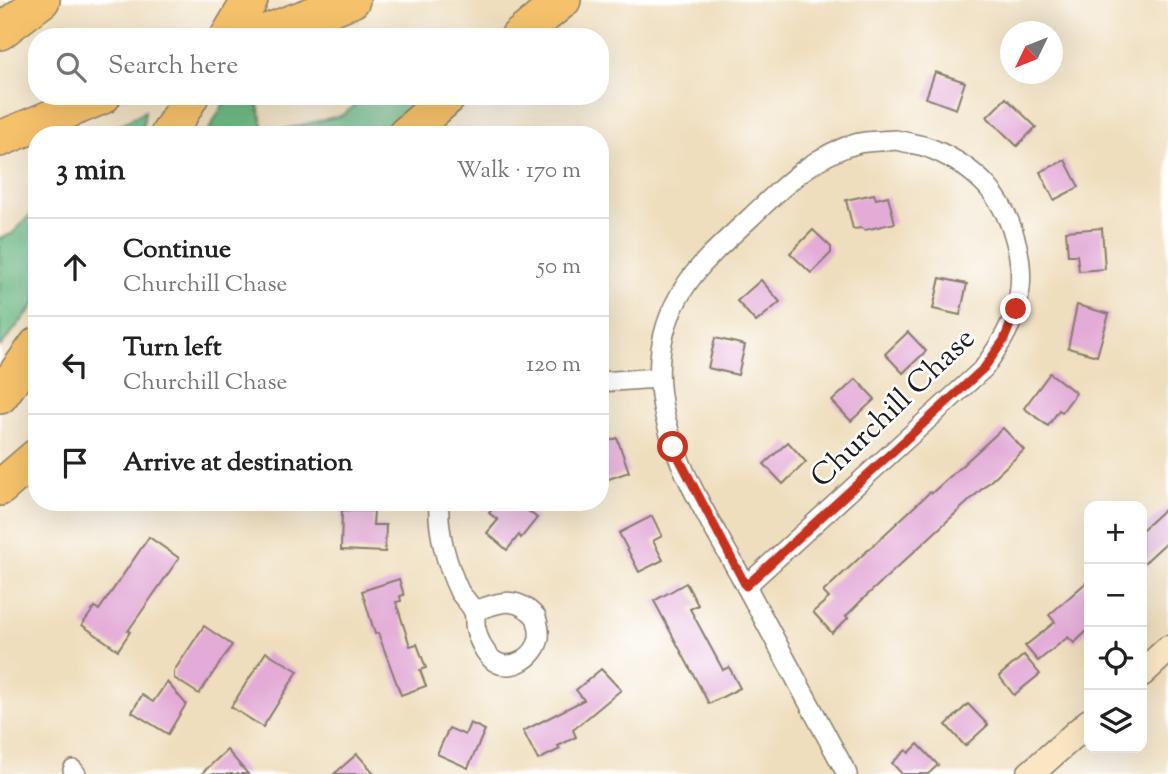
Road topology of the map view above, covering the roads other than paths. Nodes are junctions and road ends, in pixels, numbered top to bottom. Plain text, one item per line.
1 (41, 0) edge
2 (250, 0) edge
3 (352, 0) edge
4 (563, 0) edge
5 (233, 28) edge
6 (277, 28) edge
7 (529, 28) edge
8 (0, 32) edge
9 (81, 105) edge
10 (186, 105) edge
11 (439, 105) edge
12 (31, 126) edge
13 (173, 126) edge
14 (415, 126) edge
15 (28, 127) edge
16 (0, 139) edge
17 (28, 357) edge
18 (658, 378) junction
19 (609, 381) edge
20 (0, 396) edge
21 (28, 464) edge
22 (0, 488) edge
23 (438, 511) edge
24 (746, 586) junction
25 (474, 611) dead end
26 (1168, 649) edge
27 (1147, 668) edge
28 (1084, 726) edge
29 (847, 774) edge
30 (1030, 774) edge

1 - 8 highway
2 - 5 highway
3 - 6 highway
4 - 7 highway
9 - 12 highway
10 - 13 highway
11 - 14 highway
15 - 16 highway
17 - 20 highway
18 - 19 street
18 - 24 street, Churchill Chase
18 - 24 street, Churchill Chase
21 - 22 highway
23 - 25 street
24 - 29 street, Churchill Chase
26 - 27 main road
28 - 30 main road

